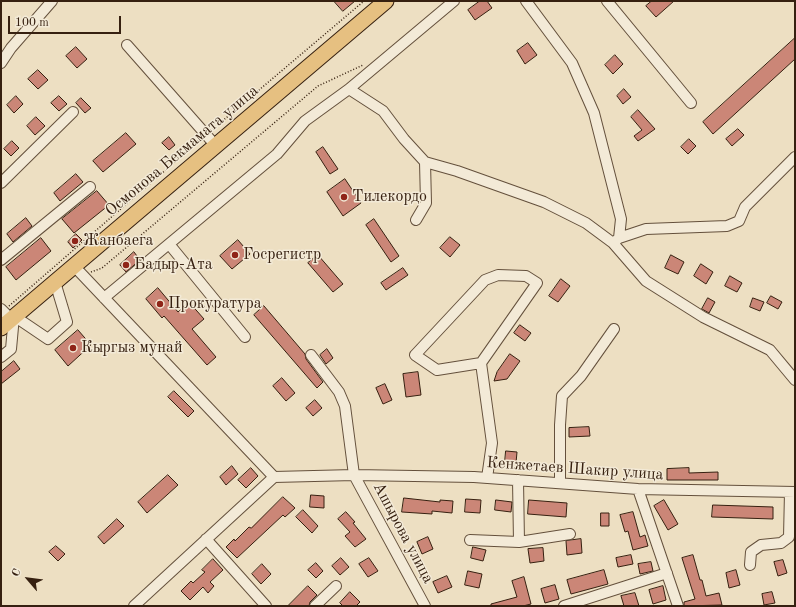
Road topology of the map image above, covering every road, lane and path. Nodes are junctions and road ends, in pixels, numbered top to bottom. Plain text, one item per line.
1 (52, 1) edge
2 (364, 1) edge
3 (386, 1) edge
4 (454, 1) edge
5 (526, 1) edge
6 (607, 1) edge
7 (127, 45) dead end
8 (1, 63) edge
9 (364, 64) dead end
10 (349, 88) junction
11 (691, 103) dead end
12 (73, 112) dead end
13 (206, 135) junction
14 (216, 146) junction
15 (795, 157) edge
16 (426, 162) junction
17 (1, 183) edge
18 (90, 187) dead end
19 (416, 220) dead end
20 (616, 241) junction
21 (169, 244) junction
22 (1, 260) edge
23 (78, 270) junction
24 (55, 282) junction
25 (104, 298) junction
26 (6, 317) edge
27 (614, 329) dead end
28 (245, 337) dead end
29 (311, 355) dead end
30 (1, 357) edge
31 (481, 363) junction
32 (795, 380) edge
33 (354, 475) junction
34 (274, 477) junction
35 (488, 478) junction
36 (518, 480) junction
37 (560, 483) junction
38 (638, 489) junction
39 (793, 492) edge
40 (570, 534) dead end
41 (206, 539) junction
42 (470, 540) dead end
43 (519, 542) junction
44 (750, 565) dead end
45 (667, 573) junction
46 (336, 586) dead end
47 (134, 606) edge
48 (266, 606) edge
49 (315, 606) edge
50 (425, 606) edge
51 (564, 606) edge
52 (678, 606) edge

1 - 8 street
2 - 13 path
3 - 14 highway, Осмонова Бекмамата улица
4 - 10 street
5 - 20 street
6 - 11 street
7 - 13 street
9 - 23 path
10 - 16 street
10 - 21 street
12 - 17 street
13 - 14 street
13 - 26 path
14 - 23 highway, Осмонова Бекмамата улица
15 - 20 street
16 - 19 street
16 - 20 street
18 - 22 street
20 - 32 street
21 - 25 street
21 - 28 street
23 - 24 highway, Осмонова Бекмамата улица
23 - 25 street
24 - 26 highway, Осмонова Бекмамата улица
24 - 26 street
25 - 34 street
26 - 30 street
27 - 37 street
29 - 33 street
31 - 31 street
31 - 35 street
33 - 34 street, Кенжетаев Шакир улица
33 - 35 street, Кенжетаев Шакир улица
33 - 50 street, Ашырова улица
34 - 41 street
35 - 36 street, Кенжетаев Шакир улица
36 - 37 street, Кенжетаев Шакир улица
36 - 43 street
37 - 38 street, Кенжетаев Шакир улица
38 - 39 street, Кенжетаев Шакир улица
38 - 45 street
39 - 44 street
40 - 43 street
41 - 47 street
41 - 48 street
42 - 43 street
45 - 51 street
45 - 52 street
46 - 49 street

